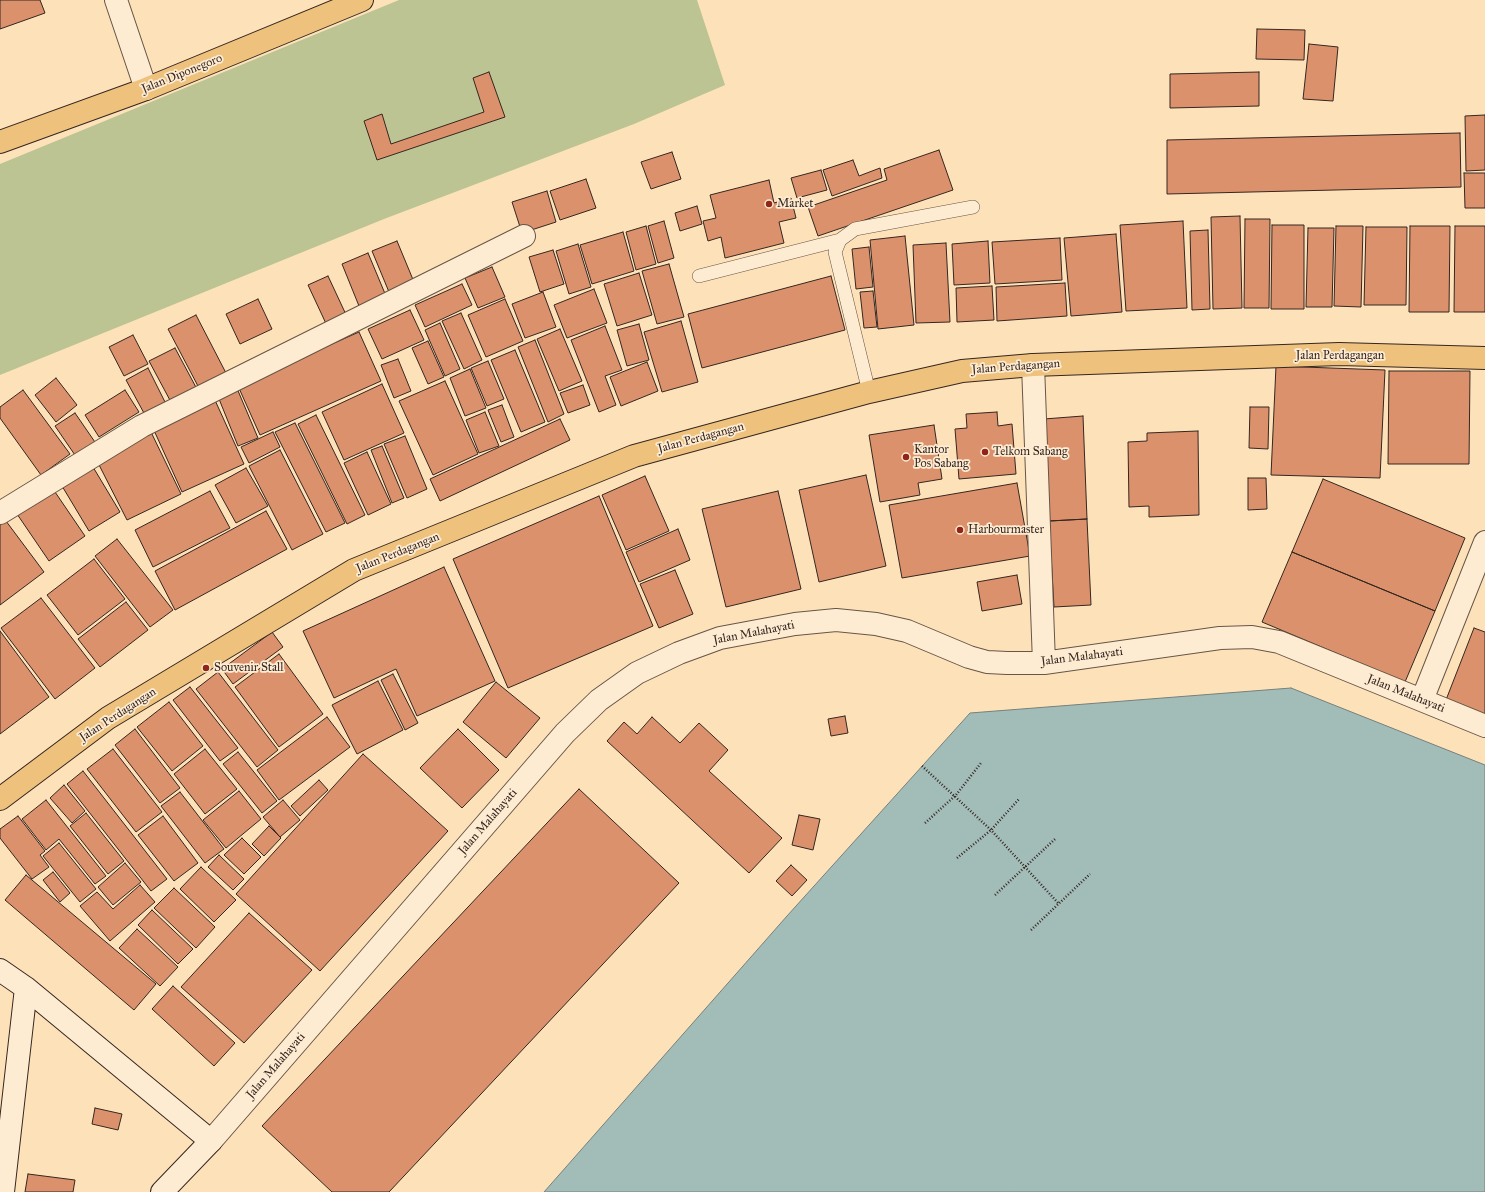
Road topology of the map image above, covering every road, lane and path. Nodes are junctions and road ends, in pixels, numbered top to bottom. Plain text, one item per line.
1 (116, 0) edge
2 (362, 0) edge
3 (146, 89) junction
4 (0, 142) edge
5 (973, 208) dead end
6 (524, 236) dead end
7 (840, 240) junction
8 (699, 276) dead end
9 (1485, 358) edge
10 (1033, 365) junction
11 (869, 392) junction
12 (0, 513) edge
13 (1485, 542) edge
14 (1044, 663) junction
15 (1422, 700) junction
16 (1485, 726) edge
17 (981, 763) dead end
18 (922, 766) dead end
19 (956, 795) junction
20 (0, 799) edge
21 (1019, 799) dead end
22 (925, 823) dead end
23 (991, 830) junction
24 (1055, 839) dead end
25 (957, 858) dead end
26 (1025, 867) junction
27 (1090, 874) dead end
28 (996, 895) dead end
29 (1059, 904) junction
30 (1031, 930) dead end
31 (0, 970) edge
32 (26, 988) junction
33 (211, 1141) junction
34 (3, 1192) edge
35 (162, 1192) edge

1 - 3 street
2 - 3 highway, Jalan Diponegoro
3 - 4 highway, Jalan Diponegoro
5 - 7 lane
6 - 12 street
7 - 8 lane
7 - 11 lane
9 - 10 highway, Jalan Perdagangan
10 - 11 highway, Jalan Perdagangan
10 - 14 street
11 - 20 highway, Jalan Perdagangan
13 - 15 street
14 - 15 street, Jalan Malahayati
14 - 33 street, Jalan Malahayati
15 - 16 street, Jalan Malahayati
17 - 19 path
18 - 19 path
19 - 22 path
19 - 23 path
21 - 23 path
23 - 25 path
23 - 26 path
24 - 26 path
26 - 28 path
26 - 29 path
27 - 29 path
29 - 30 path
31 - 32 street
32 - 33 street
32 - 34 street
33 - 35 street, Jalan Malahayati

